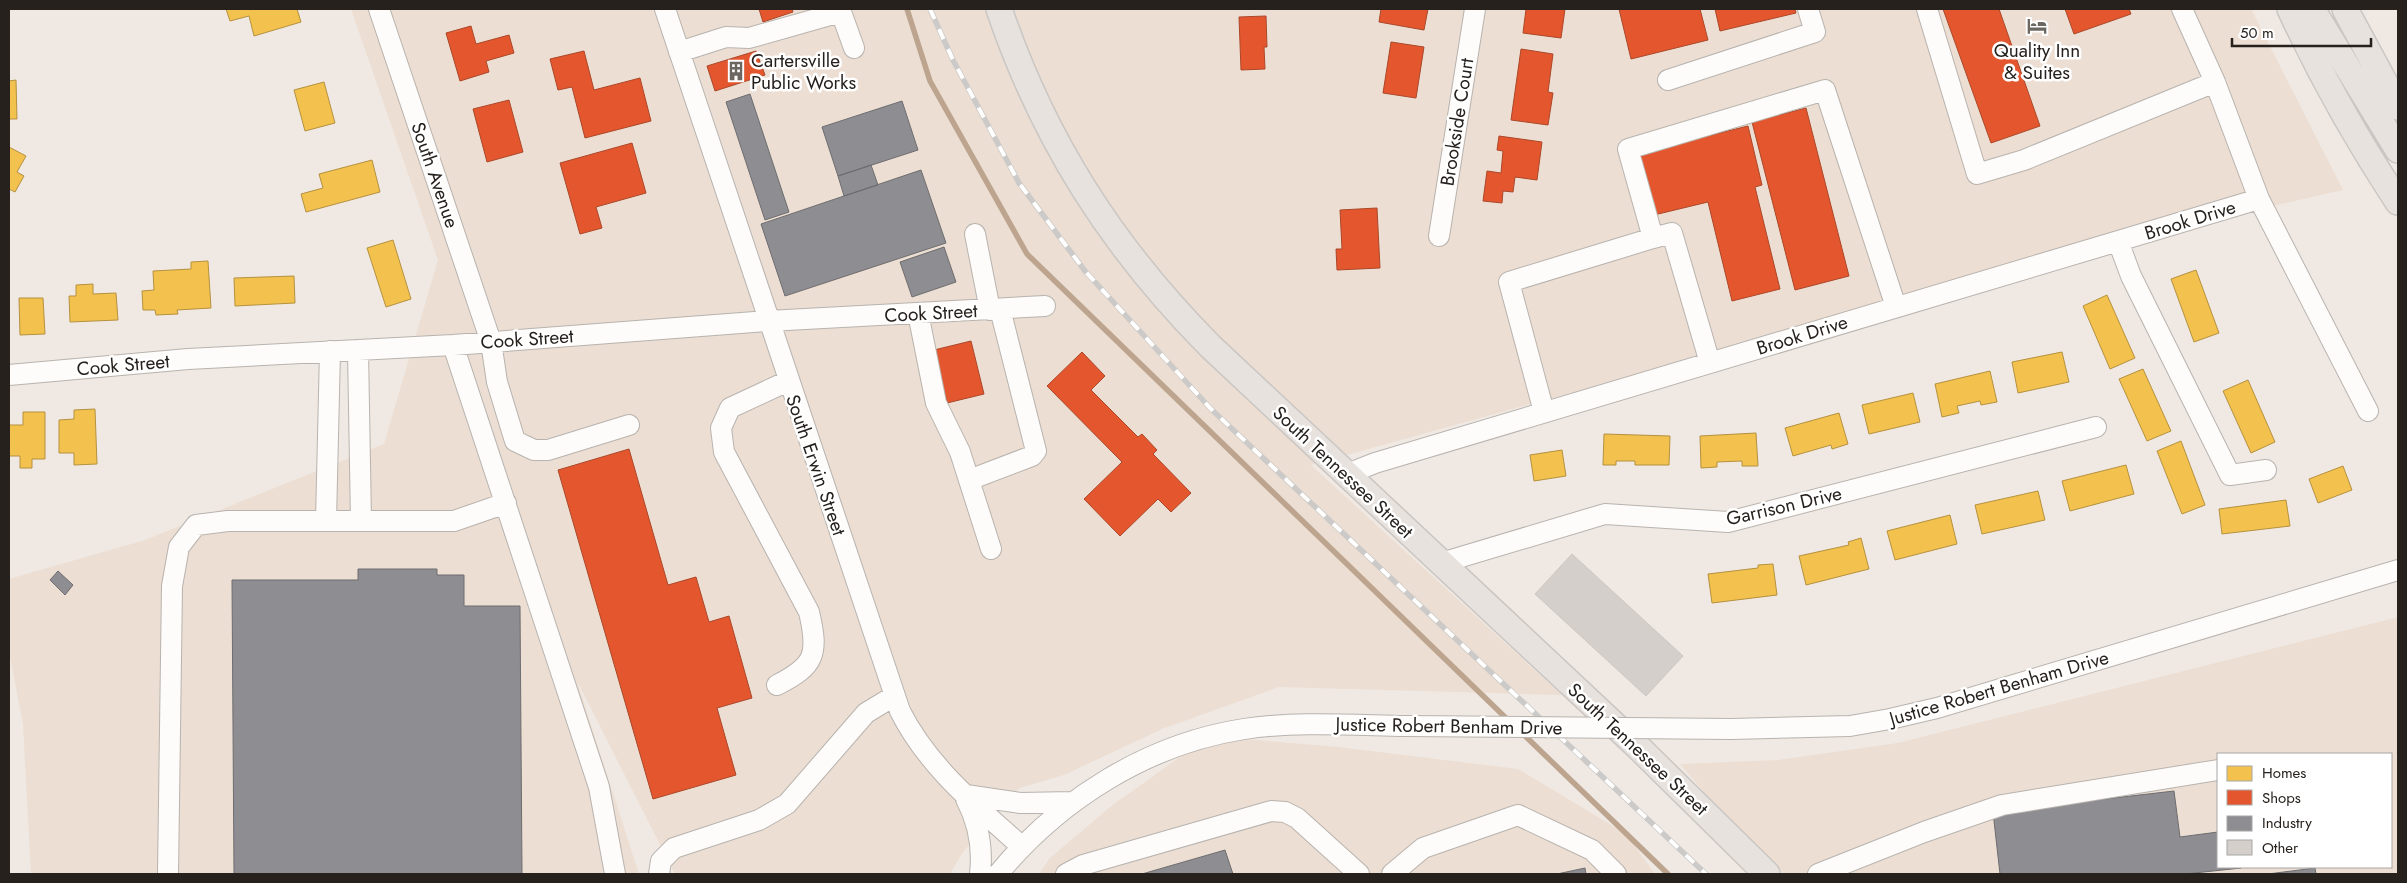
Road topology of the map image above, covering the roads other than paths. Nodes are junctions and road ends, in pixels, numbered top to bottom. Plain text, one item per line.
1 (379, 9) edge
2 (665, 9) edge
3 (1000, 9) edge
4 (1475, 9) edge
5 (1808, 9) edge
6 (1927, 9) edge
7 (2182, 9) edge
8 (2290, 9) edge
9 (2312, 9) edge
10 (2345, 9) edge
11 (854, 48) dead end
12 (679, 52) junction
13 (1668, 80) dead end
14 (2215, 82) junction
15 (2398, 106) edge
16 (2398, 150) edge
17 (2259, 199) junction
18 (2398, 202) edge
19 (976, 234) dead end
20 (1439, 236) dead end
21 (1654, 238) junction
22 (2118, 241) junction
23 (1046, 306) dead end
24 (1896, 307) junction
25 (995, 309) junction
26 (918, 313) junction
27 (768, 321) junction
28 (491, 342) junction
29 (453, 345) junction
30 (358, 350) junction
31 (330, 351) junction
32 (1710, 363) junction
33 (9, 375) edge
34 (788, 381) junction
35 (2368, 411) dead end
36 (1544, 412) junction
37 (628, 425) dead end
38 (2096, 427) dead end
39 (2266, 470) dead end
40 (1345, 475) junction
41 (969, 480) junction
42 (506, 503) junction
43 (326, 521) junction
44 (361, 521) junction
45 (991, 549) dead end
46 (1441, 563) junction
47 (2398, 570) edge
48 (776, 685) dead end
49 (894, 696) junction
50 (2217, 770) edge
51 (964, 794) junction
52 (1073, 802) junction
53 (1022, 847) junction
54 (168, 874) edge
55 (615, 874) edge
56 (660, 874) edge
57 (980, 874) edge
58 (998, 874) edge
59 (1066, 874) edge
60 (1359, 874) edge
61 (1392, 874) edge
62 (1616, 874) edge
63 (1767, 874) edge
64 (1818, 874) edge

1 - 28 street, South Avenue
2 - 12 street, South Erwin Street
3 - 40 main road, South Tennessee Street
4 - 20 street, Brookside Court
5 - 13 street
6 - 14 street
7 - 14 street
8 - 18 main road
9 - 16 main road
10 - 15 main road
11 - 12 street
12 - 27 street, South Erwin Street
14 - 17 street
17 - 22 street, Brook Drive
17 - 35 street
19 - 25 street
21 - 24 street
21 - 32 street
21 - 36 street
22 - 24 street, Brook Drive
22 - 39 street
23 - 25 street, Cook Street
24 - 32 street, Brook Drive
25 - 26 street, Cook Street
25 - 41 street
26 - 27 street, Cook Street
26 - 41 street
27 - 28 street, Cook Street
27 - 34 street, South Erwin Street
28 - 29 street, Cook Street
28 - 37 street, South Avenue
29 - 30 street, Cook Street
29 - 42 street
30 - 31 street, Cook Street
30 - 44 street
31 - 33 street, Cook Street
31 - 43 street
32 - 36 street, Brook Drive
34 - 48 street
34 - 49 street, South Erwin Street
36 - 40 street, Brook Drive
38 - 46 street, Garrison Drive
40 - 46 main road, South Tennessee Street
41 - 45 street
42 - 44 street
42 - 55 street
43 - 44 street
43 - 54 street
46 - 63 main road, South Tennessee Street
47 - 52 street, Justice Robert Benham Drive, bridge
49 - 51 street, South Erwin Street
49 - 56 street
50 - 64 street
51 - 52 street
51 - 53 street, South Erwin Street
51 - 57 street
52 - 53 street, Justice Robert Benham Drive
53 - 58 street
59 - 60 street
61 - 62 street

